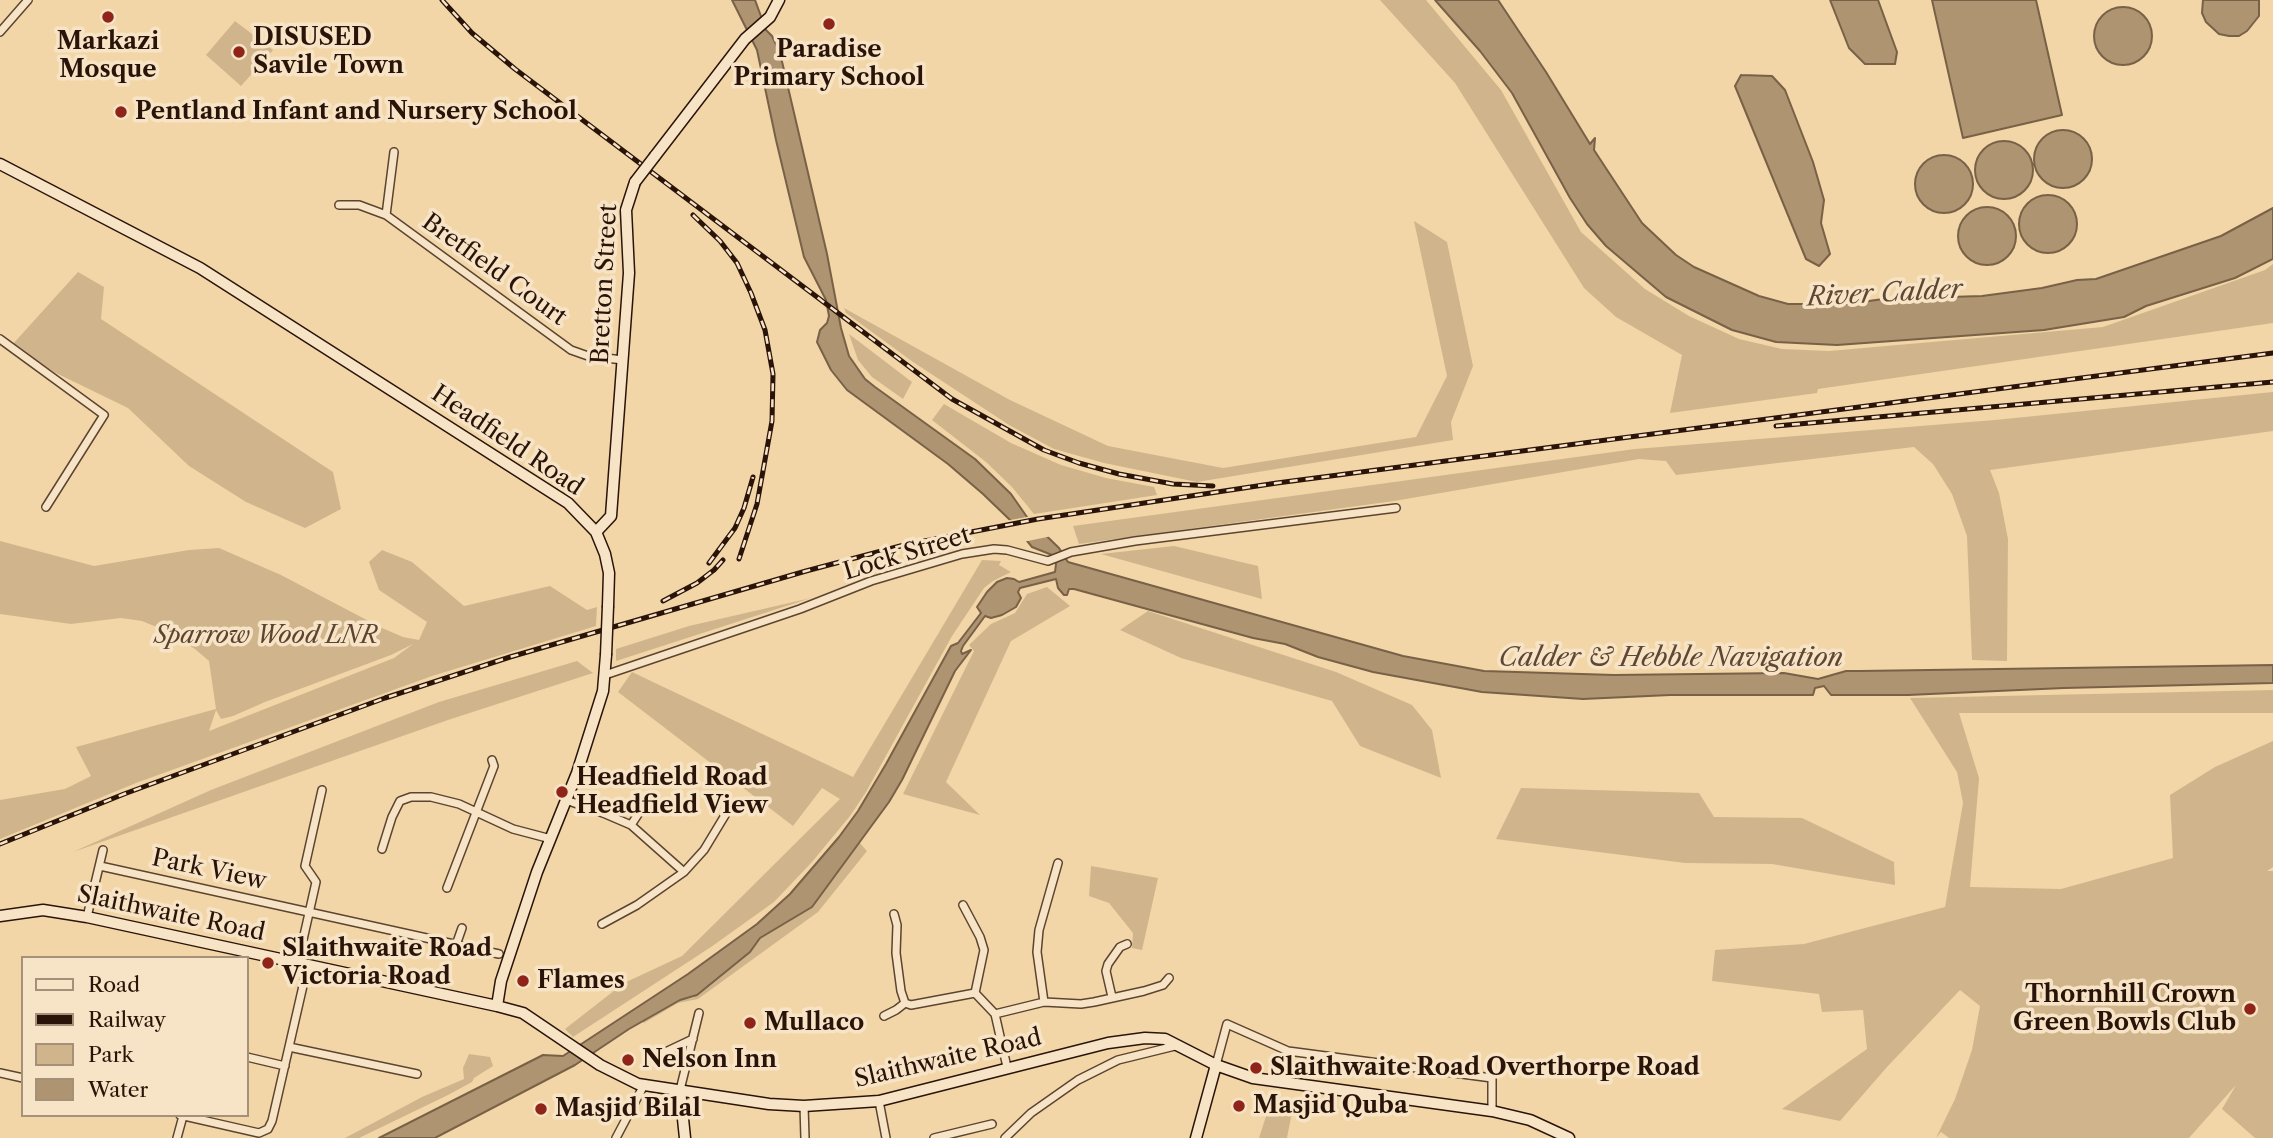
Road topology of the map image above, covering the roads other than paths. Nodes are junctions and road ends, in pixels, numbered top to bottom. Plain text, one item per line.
1 (28, 0) edge
2 (779, 0) edge
3 (0, 32) edge
4 (394, 152) dead end
5 (0, 164) edge
6 (339, 205) dead end
7 (386, 215) junction
8 (0, 339) edge
9 (622, 360) junction
10 (46, 507) dead end
11 (1396, 508) dead end
12 (596, 532) junction
13 (605, 675) junction
14 (492, 760) dead end
15 (322, 790) dead end
16 (650, 796) dead end
17 (566, 800) junction
18 (475, 812) junction
19 (727, 812) dead end
20 (631, 825) junction
21 (551, 839) junction
22 (103, 849) dead end
23 (382, 849) dead end
24 (1058, 863) dead end
25 (100, 866) junction
26 (684, 872) junction
27 (447, 888) dead end
28 (963, 905) dead end
29 (310, 912) junction
30 (894, 914) dead end
31 (0, 916) edge
32 (87, 917) junction
33 (602, 924) dead end
34 (461, 928) dead end
35 (1127, 943) dead end
36 (456, 944) junction
37 (499, 954) dead end
38 (303, 963) junction
39 (1169, 978) dead end
40 (975, 993) junction
41 (1112, 997) junction
42 (1044, 1002) junction
43 (905, 1003) junction
44 (497, 1006) junction
45 (699, 1013) dead end
46 (995, 1014) junction
47 (884, 1016) dead end
48 (693, 1039) junction
49 (1179, 1045) junction
50 (289, 1047) junction
51 (248, 1057) edge
52 (655, 1057) dead end
53 (1216, 1065) junction
54 (285, 1066) junction
55 (1007, 1067) junction
56 (0, 1073) edge
57 (416, 1074) dead end
58 (21, 1078) edge
59 (644, 1084) junction
60 (680, 1090) junction
61 (879, 1101) junction
62 (804, 1106) junction
63 (1492, 1111) junction
64 (181, 1117) edge
65 (186, 1117) edge
66 (992, 1124) dead end
67 (177, 1138) edge
68 (616, 1138) edge
69 (685, 1138) edge
70 (805, 1138) edge
71 (886, 1138) edge
72 (934, 1138) edge
73 (1005, 1138) edge
74 (1196, 1138) edge
75 (1569, 1138) edge

1 - 3 street
2 - 9 street, Bretton Street, bridge
4 - 7 street, Bretfield Court
5 - 12 street, Headfield Road
6 - 7 street, Bretfield Court
7 - 9 street, Bretfield Court
8 - 10 street
9 - 12 street, Bretton Street
11 - 13 street, Lock Street
12 - 13 street, Headfield Road, bridge
13 - 17 street, Headfield Road
14 - 18 street
15 - 29 street
16 - 20 street
17 - 20 street
17 - 21 street, Headfield Road
18 - 21 street
18 - 23 street
18 - 27 street
19 - 26 street
20 - 26 street
21 - 44 street, Headfield Road
22 - 25 street
24 - 42 street
25 - 29 street, Park View
25 - 32 street
26 - 33 street
28 - 40 street
29 - 36 street, Park View
29 - 38 street
30 - 43 street
31 - 32 street, Slaithwaite Road
32 - 38 street, Slaithwaite Road
34 - 36 street
35 - 41 street
36 - 37 street, Park View
38 - 44 street, Slaithwaite Road
38 - 50 street
39 - 41 street
40 - 43 street
40 - 46 street
41 - 42 street
42 - 46 street
43 - 47 street
44 - 59 street, Slaithwaite Road
45 - 48 street
46 - 55 street
48 - 52 street
48 - 60 street
49 - 53 street, Slaithwaite Road
49 - 55 street, Slaithwaite Road
49 - 73 street
50 - 54 street
50 - 57 street
51 - 54 street
53 - 63 street, Slaithwaite Road
53 - 63 street
53 - 74 street
54 - 65 street
55 - 61 street, Slaithwaite Road
56 - 58 street
59 - 60 street, Slaithwaite Road
59 - 68 street
60 - 62 street, Slaithwaite Road
60 - 69 street
61 - 62 street, Slaithwaite Road
61 - 71 street
62 - 70 street
63 - 75 street, Slaithwaite Road
64 - 67 street
66 - 72 street

